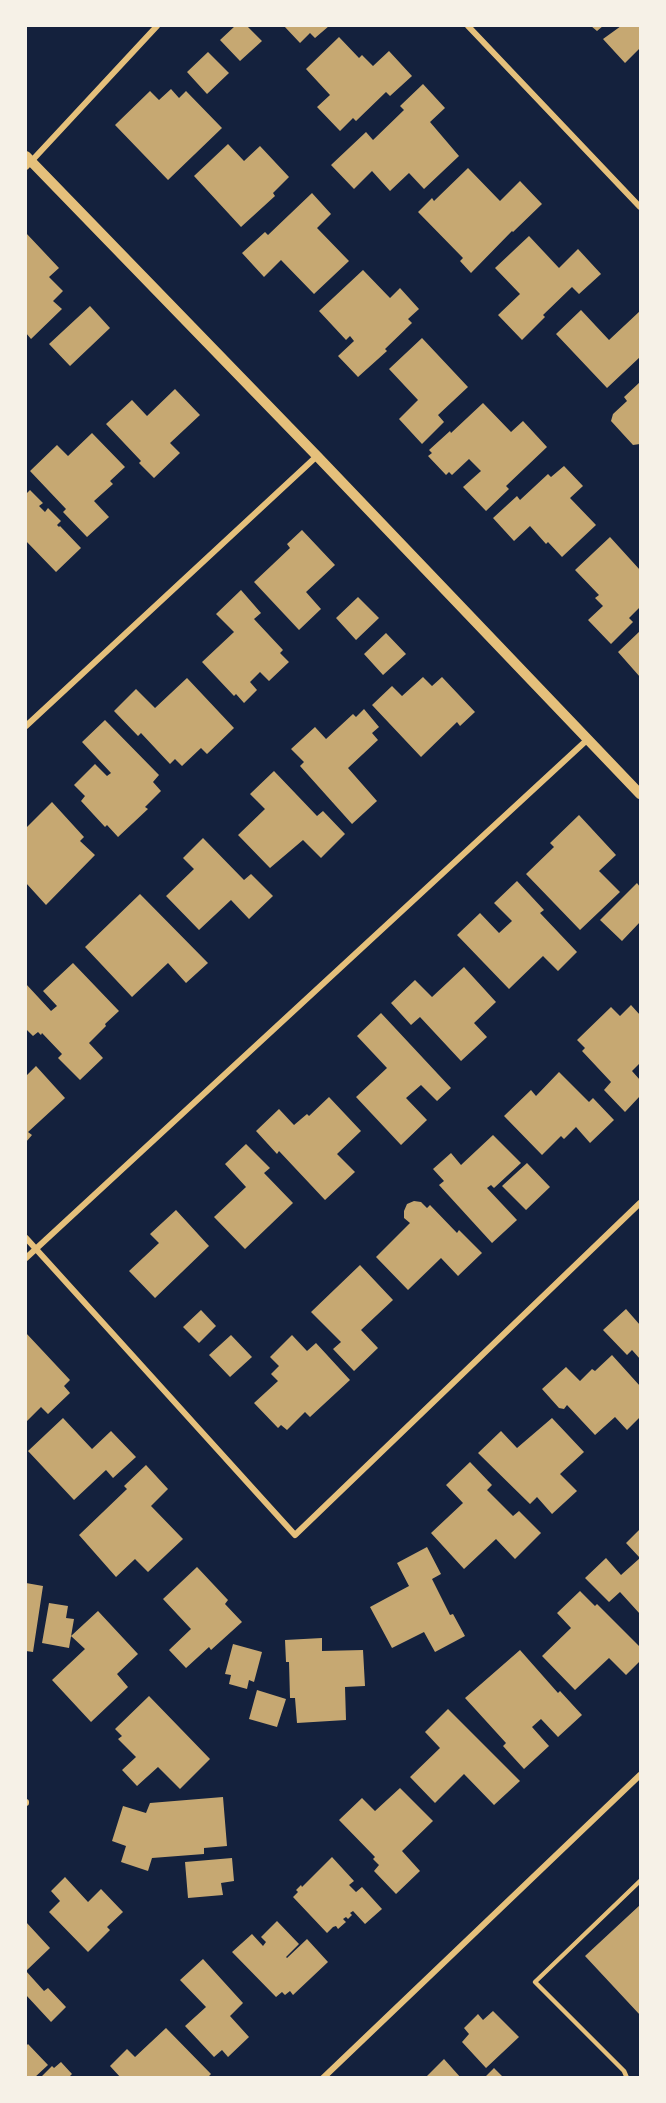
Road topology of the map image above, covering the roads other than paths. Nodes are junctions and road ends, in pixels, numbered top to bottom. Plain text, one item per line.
1 (158, 26) edge
2 (468, 26) edge
3 (27, 161) edge
4 (640, 207) edge
5 (317, 456) junction
6 (26, 726) edge
7 (588, 739) junction
8 (640, 794) edge
9 (640, 1203) edge
10 (26, 1238) edge
11 (35, 1249) junction
12 (26, 1258) edge
13 (640, 1775) edge
14 (640, 1881) edge
15 (323, 2078) edge
16 (627, 2078) edge

1 - 3 street
2 - 4 street
3 - 5 street
5 - 6 street
5 - 7 street
7 - 8 street
7 - 11 street
9 - 11 street
10 - 11 street
11 - 12 street
13 - 15 street
14 - 16 lane

